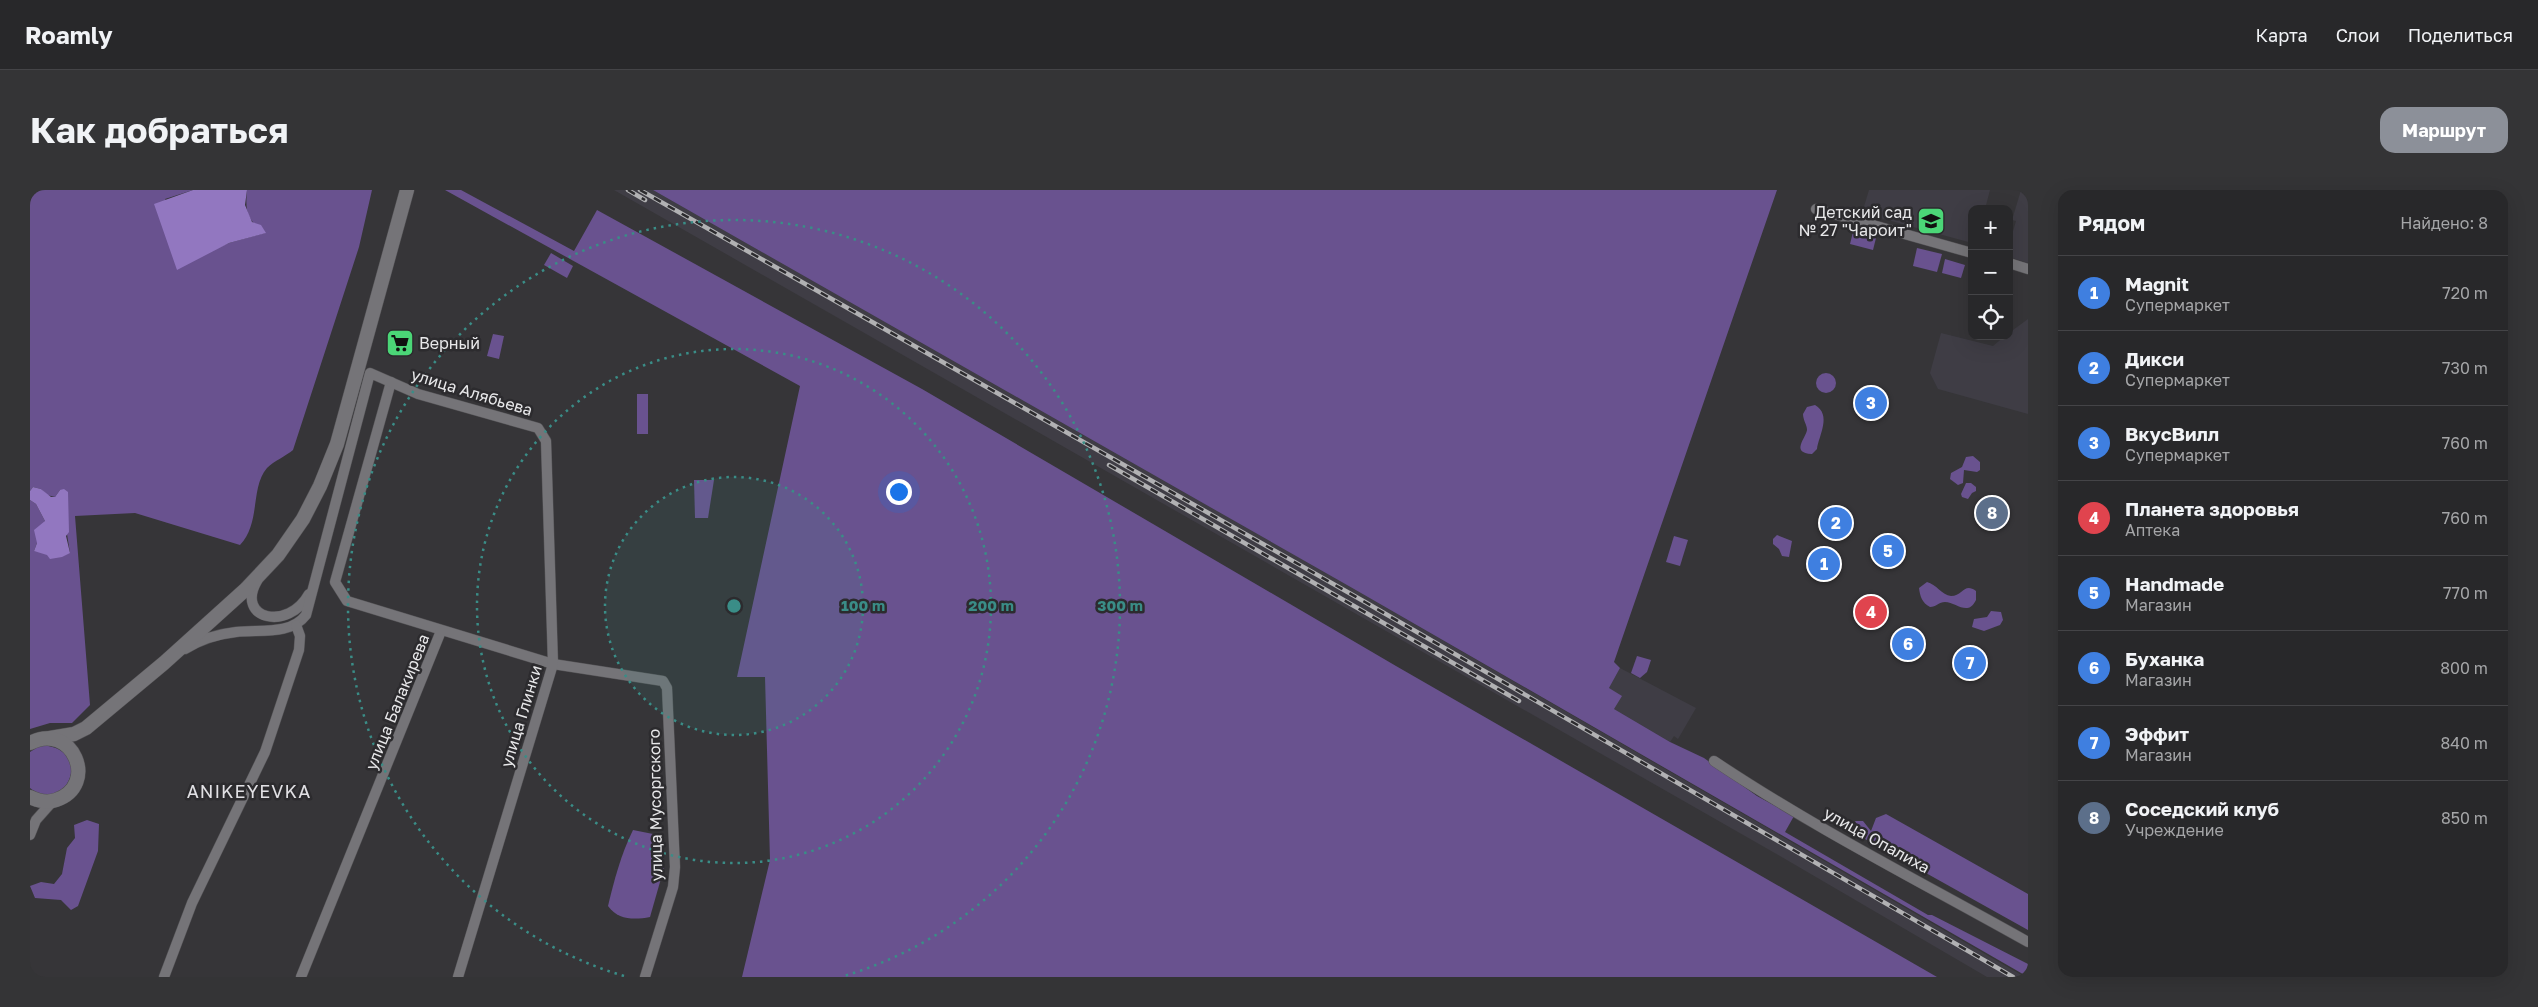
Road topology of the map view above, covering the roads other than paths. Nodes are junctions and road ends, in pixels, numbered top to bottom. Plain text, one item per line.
1 (407, 190) edge
2 (1816, 209) dead end
3 (1968, 252) edge
4 (2013, 264) edge
5 (2028, 269) edge
6 (391, 382) junction
7 (538, 428) joint
8 (263, 571) junction
9 (316, 580) junction
10 (296, 625) junction
11 (441, 631) junction
12 (164, 663) junction
13 (553, 664) junction
14 (86, 728) junction
15 (50, 738) junction
16 (30, 743) edge
17 (1714, 761) dead end
18 (78, 764) junction
19 (30, 798) edge
20 (52, 802) junction
21 (36, 820) junction
22 (30, 835) edge
23 (2028, 942) edge
24 (164, 977) edge
25 (301, 977) edge
26 (458, 977) edge
27 (645, 977) edge

1 - 8 street
2 - 3 street
4 - 5 street
6 - 7 street, улица Алябьева
6 - 9 street, улица Алябьева
6 - 11 street, улица Балакирева
7 - 13 street, улица Глинки
8 - 9 street
8 - 12 street
9 - 10 street
10 - 12 street
10 - 24 street
11 - 13 street
11 - 25 street, улица Балакирева
12 - 14 street
13 - 26 street, улица Глинки
13 - 27 street, улица Мусоргского
14 - 15 street
14 - 18 street
15 - 16 street
15 - 18 street
17 - 23 street, улица Опалиха
18 - 20 street
19 - 20 street
19 - 21 street
20 - 21 street
21 - 22 street

